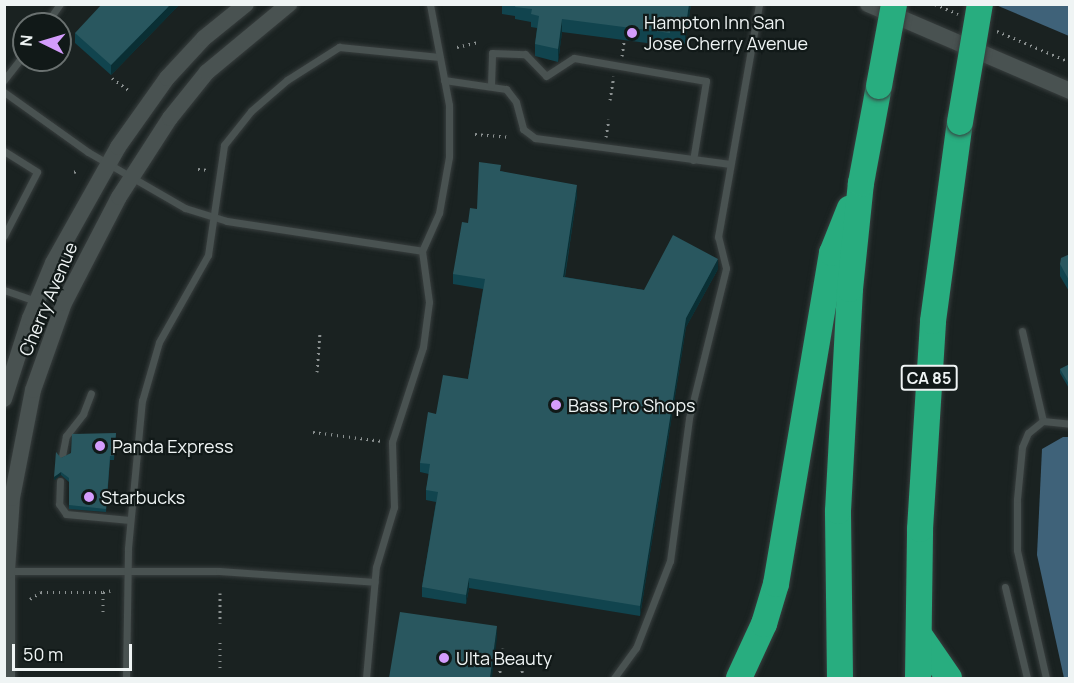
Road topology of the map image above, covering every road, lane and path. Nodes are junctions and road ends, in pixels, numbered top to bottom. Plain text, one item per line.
1 (246, 4) edge
2 (289, 4) edge
3 (429, 4) edge
4 (759, 4) edge
5 (868, 4) edge
6 (894, 4) edge
7 (935, 4) edge
8 (978, 16) edge
9 (478, 42) dead end
10 (624, 42) edge
11 (457, 47) dead end
12 (622, 56) dead end
13 (440, 57) junction
14 (1070, 62) edge
15 (615, 74) dead end
16 (112, 78) edge
17 (444, 80) junction
18 (491, 85) junction
19 (130, 91) dead end
20 (1070, 91) edge
21 (4, 92) edge
22 (610, 100) dead end
23 (609, 119) dead end
24 (475, 134) dead end
25 (511, 137) dead end
26 (606, 137) dead end
27 (4, 151) edge
28 (693, 159) junction
29 (108, 165) junction
30 (730, 165) junction
31 (198, 169) dead end
32 (209, 170) dead end
33 (130, 179) junction
34 (861, 183) junction
35 (214, 218) junction
36 (4, 236) edge
37 (423, 251) junction
38 (4, 290) edge
39 (36, 301) junction
40 (1022, 331) dead end
41 (320, 332) dead end
42 (317, 372) dead end
43 (91, 393) dead end
44 (4, 399) edge
45 (1043, 421) junction
46 (1070, 424) edge
47 (314, 432) dead end
48 (382, 441) dead end
49 (62, 456) edge
50 (60, 481) dead end
51 (130, 520) junction
52 (6, 571) edge
53 (127, 572) junction
54 (375, 582) junction
55 (1005, 587) dead end
56 (113, 590) dead end
57 (103, 592) junction
58 (219, 594) dead end
59 (30, 599) dead end
60 (103, 614) dead end
61 (220, 623) dead end
62 (920, 636) junction
63 (220, 642) dead end
64 (503, 648) dead end
65 (523, 666) dead end
66 (220, 668) dead end
67 (7, 678) edge
68 (126, 678) edge
69 (366, 678) edge
70 (499, 678) edge
71 (521, 678) edge
72 (614, 678) edge
73 (739, 678) edge
74 (840, 678) edge
75 (918, 678) edge
76 (949, 678) edge
77 (1027, 678) edge
78 (1046, 678) edge

1 - 29 street, Cherry Avenue
2 - 33 street, Cherry Avenue
3 - 13 lane
4 - 30 lane
5 - 20 street
6 - 34 highway, bridge
7 - 8 path
8 - 14 path
8 - 62 highway, CA 85, bridge
9 - 11 path
10 - 12 path
13 - 17 lane
13 - 35 lane
15 - 22 path
16 - 19 path
17 - 18 lane
17 - 37 lane
18 - 28 lane
18 - 28 lane
21 - 29 lane
23 - 26 path
24 - 25 path
27 - 36 lane
28 - 30 lane
29 - 33 lane
29 - 39 street, Cherry Avenue
30 - 72 lane
31 - 32 path
33 - 35 lane
33 - 52 street, Cherry Avenue
34 - 73 highway
34 - 74 highway
35 - 37 lane
35 - 51 lane
37 - 54 lane
38 - 39 lane
39 - 44 street, Cherry Avenue
40 - 45 lane
41 - 42 path
43 - 49 lane
45 - 46 lane
45 - 78 lane
47 - 48 path
50 - 51 lane
51 - 53 lane
52 - 53 lane
52 - 67 street, Cherry Avenue
53 - 54 lane
53 - 68 lane
54 - 69 lane
55 - 77 lane
56 - 57 path
57 - 59 path
57 - 60 path
58 - 61 path
62 - 75 highway, CA 85
62 - 76 highway
63 - 66 path
64 - 70 path
65 - 71 path

